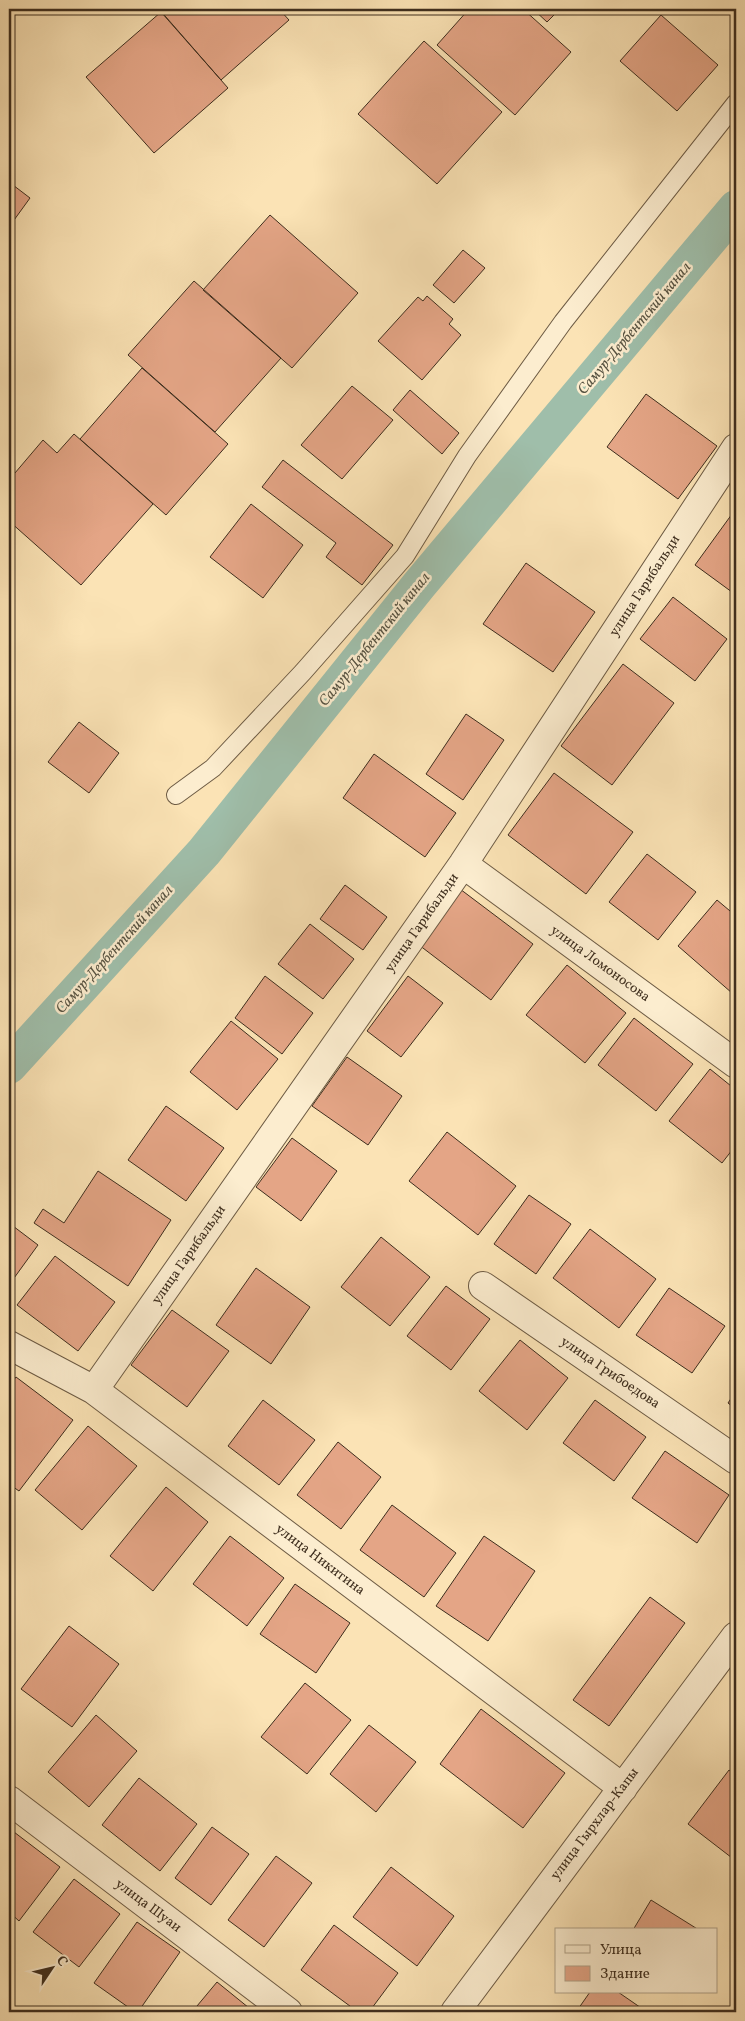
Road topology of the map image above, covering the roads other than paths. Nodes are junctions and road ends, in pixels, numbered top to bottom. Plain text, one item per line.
1 (736, 104) edge
2 (736, 448) edge
3 (176, 795) dead end
4 (464, 864) junction
5 (736, 1064) edge
6 (483, 1286) dead end
7 (9, 1345) edge
8 (94, 1390) junction
9 (736, 1460) edge
10 (736, 1636) edge
11 (623, 1788) junction
12 (9, 1800) edge
13 (288, 2012) edge
14 (455, 2012) edge

1 - 3 lane
2 - 4 street, улица Гарибальди
4 - 5 street, улица Ломоносова
4 - 8 street, улица Гарибальди
6 - 9 street, улица Грибоедова
7 - 8 street, улица Никитина
8 - 11 street, улица Никитина
10 - 11 street, улица Гырхлар-Капы
11 - 14 street, улица Гырхлар-Капы
12 - 13 street, улица Шуаи

